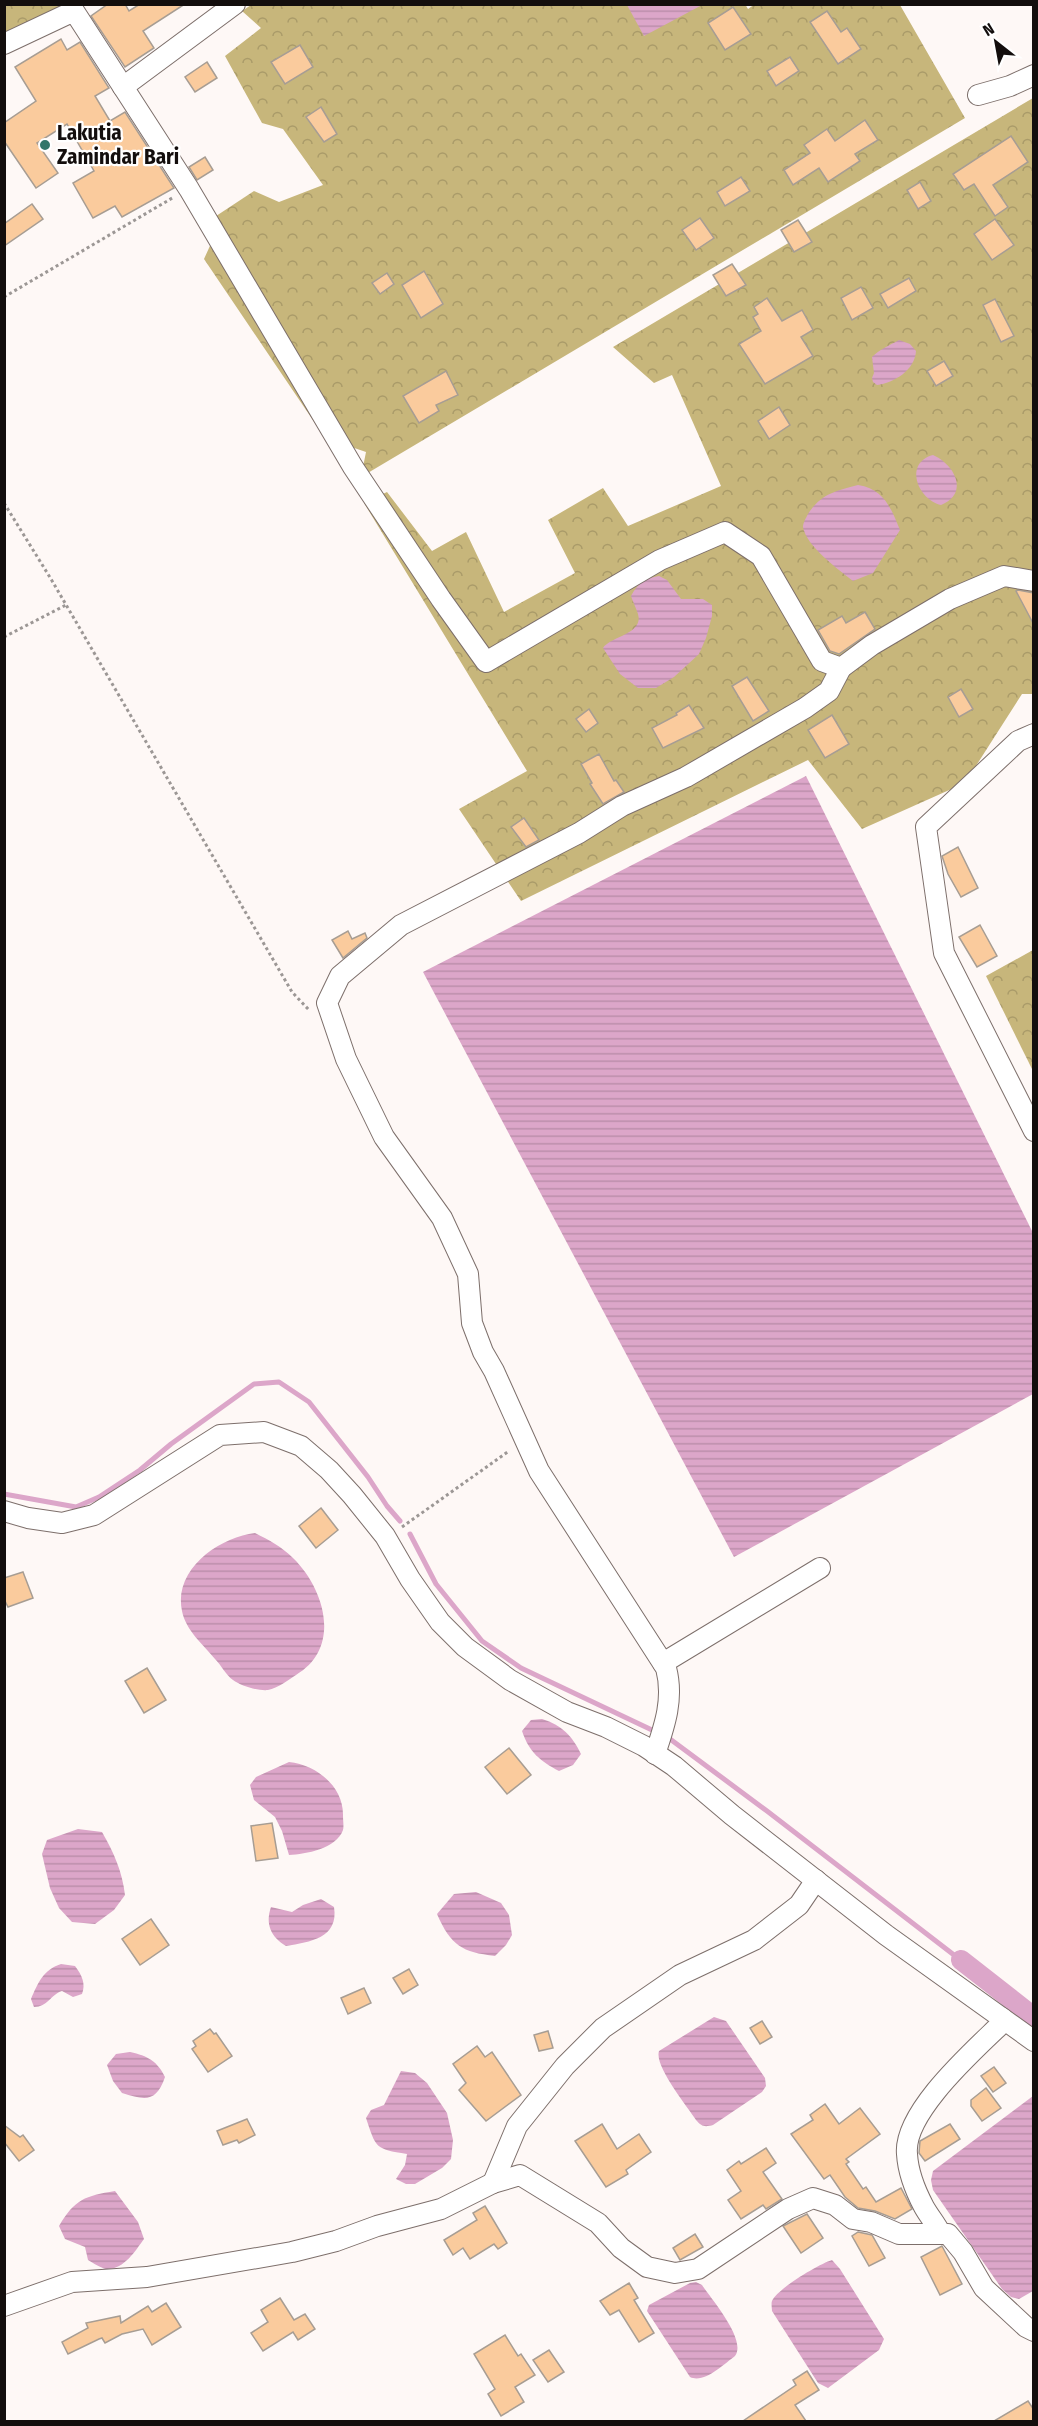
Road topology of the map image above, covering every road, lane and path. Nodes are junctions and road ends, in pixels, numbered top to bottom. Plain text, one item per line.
1 (235, 4) edge
2 (4, 44) edge
3 (1034, 75) edge
4 (123, 87) junction
5 (978, 95) dead end
6 (189, 189) junction
7 (4, 297) edge
8 (4, 503) edge
9 (1034, 581) edge
10 (66, 605) junction
11 (4, 637) edge
12 (842, 668) junction
13 (1034, 734) edge
14 (337, 1031) junction
15 (1034, 1131) edge
16 (524, 1440) junction
17 (4, 1511) edge
18 (385, 1536) junction
19 (820, 1568) dead end
20 (663, 1663) junction
21 (655, 1754) junction
22 (816, 1880) junction
23 (1002, 2018) junction
24 (1034, 2041) edge
25 (493, 2183) junction
26 (941, 2234) junction
27 (4, 2306) edge
28 (1034, 2331) edge

1 - 4 street
2 - 4 street
3 - 5 street
4 - 6 street
6 - 7 path
6 - 12 street
8 - 10 path
9 - 12 street
10 - 11 path
10 - 14 path
12 - 14 street
13 - 15 street
14 - 16 street
16 - 18 path
16 - 20 street
17 - 18 street
18 - 21 street
19 - 20 street
20 - 21 street
21 - 22 street
22 - 23 street
22 - 25 street
23 - 24 street
23 - 26 street
25 - 26 street
25 - 27 street
26 - 28 street

